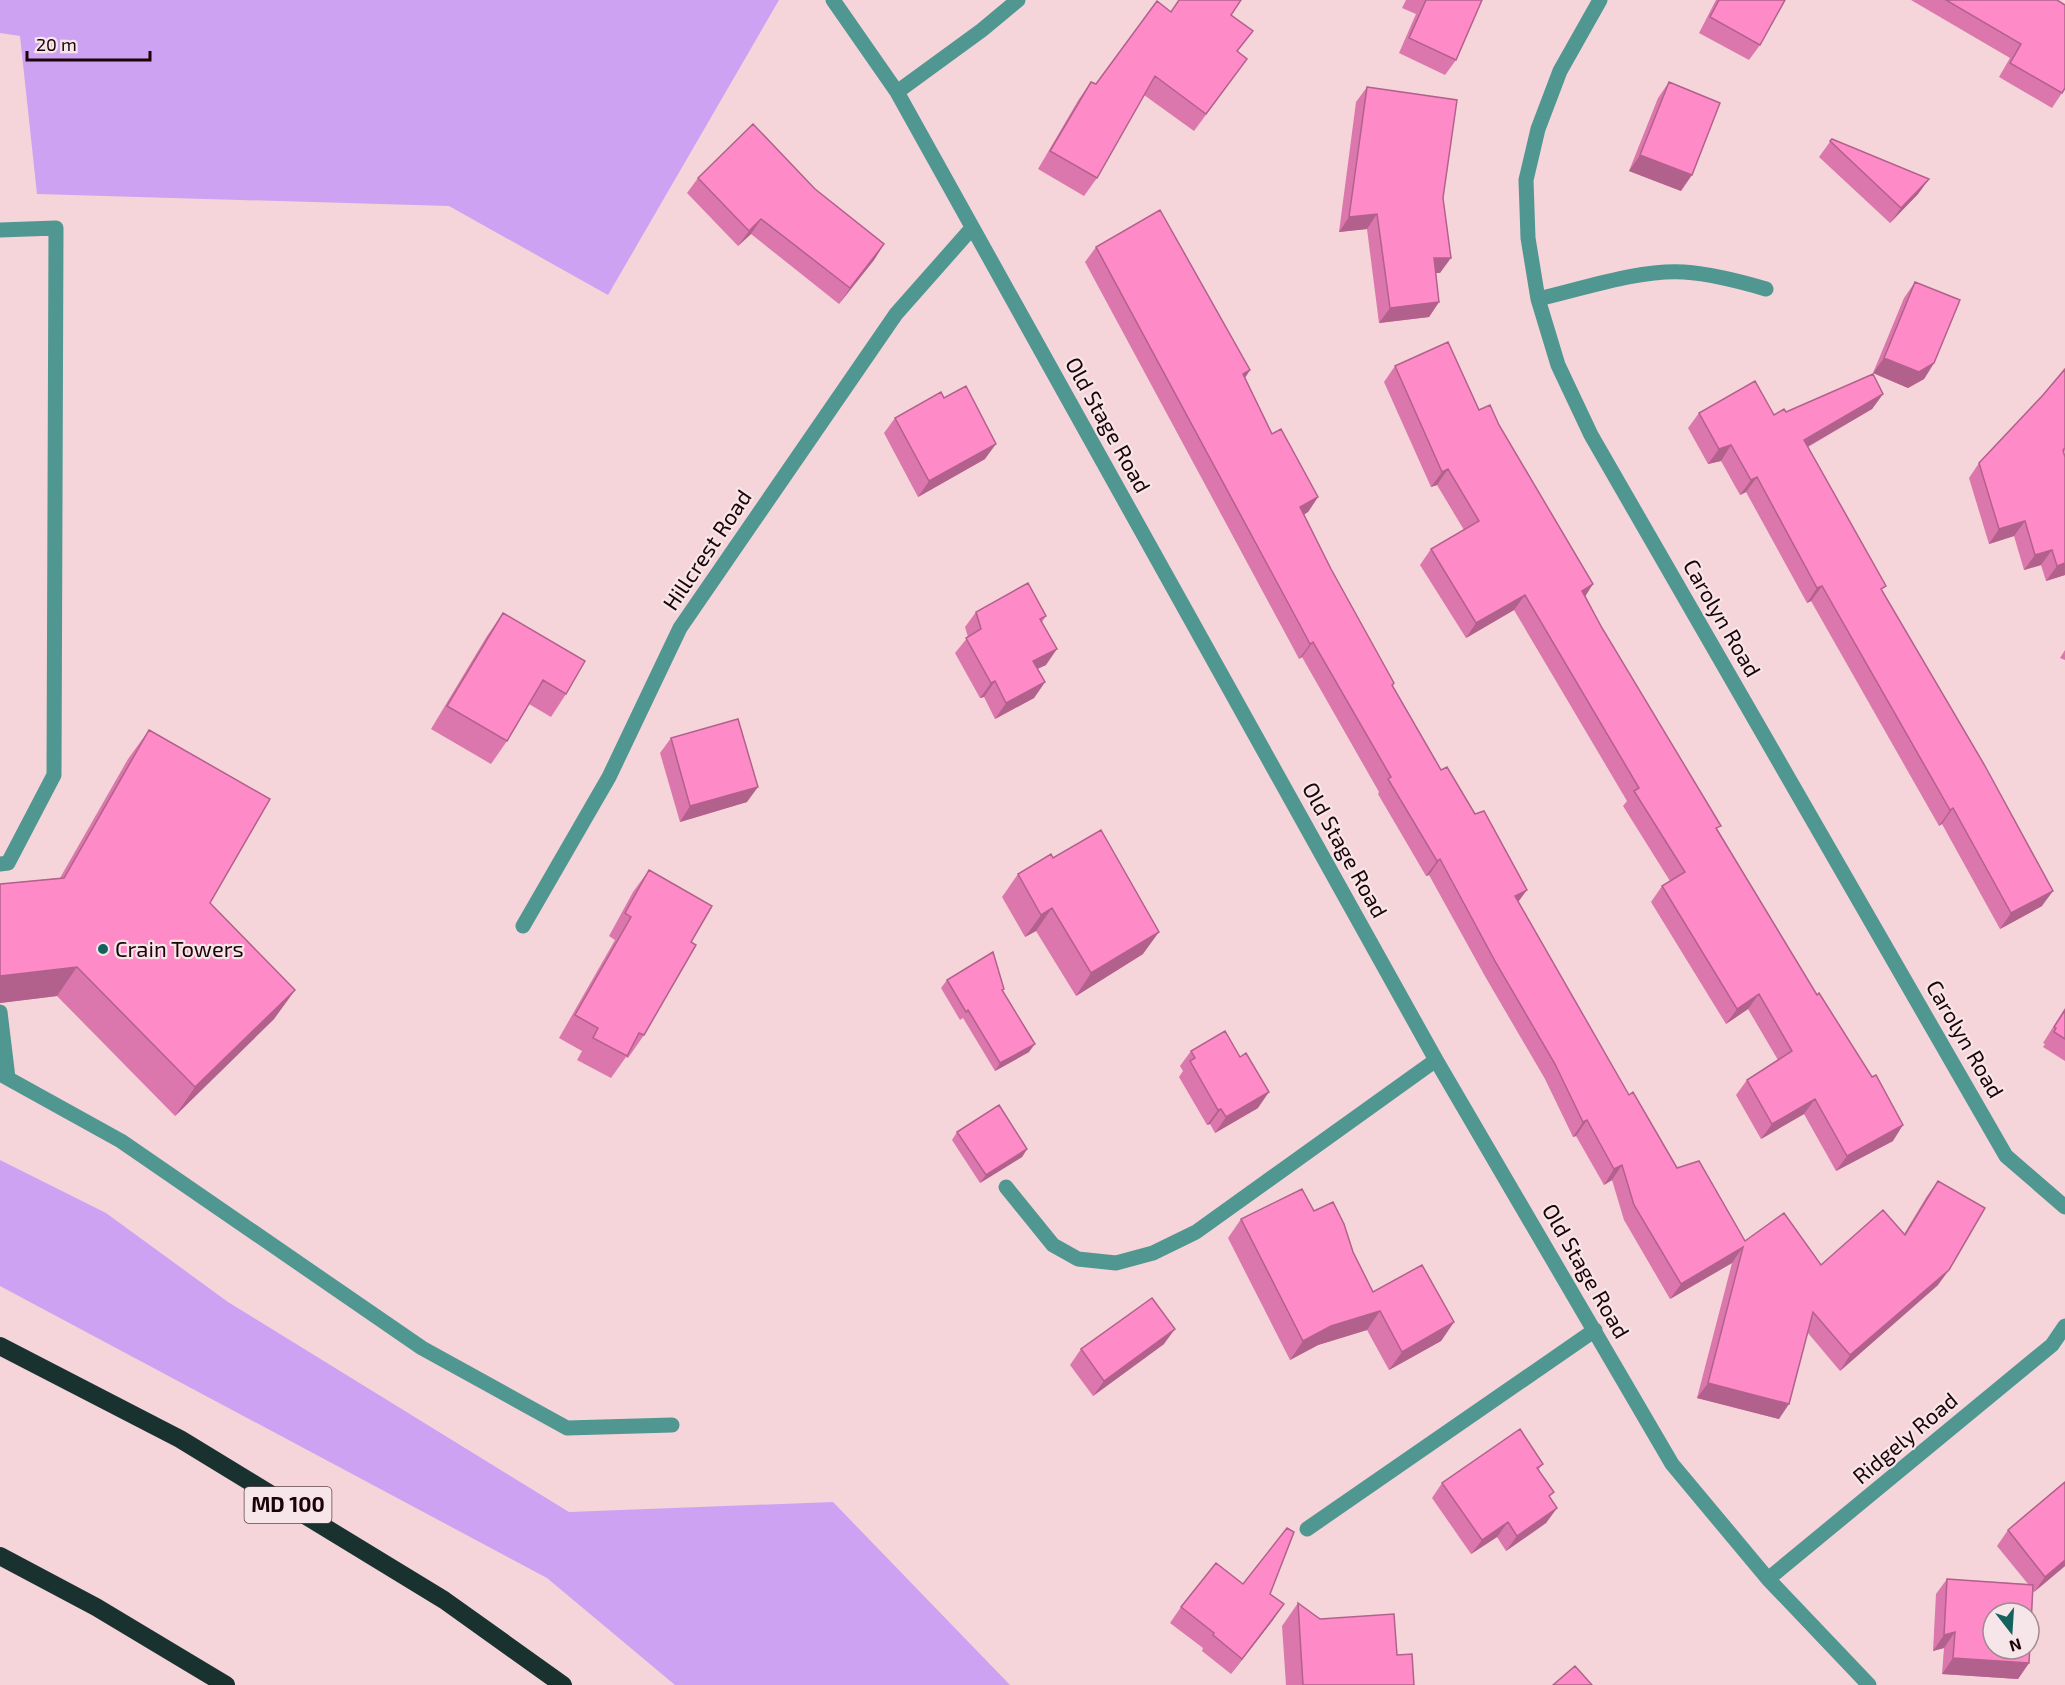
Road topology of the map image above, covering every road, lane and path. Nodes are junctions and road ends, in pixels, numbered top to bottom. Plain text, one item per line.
1 (833, 0) edge
2 (1018, 0) edge
3 (1600, 0) edge
4 (897, 92) junction
5 (972, 228) junction
6 (0, 230) edge
7 (1766, 289) dead end
8 (1538, 299) junction
9 (0, 864) edge
10 (523, 926) dead end
11 (0, 1012) edge
12 (1436, 1060) junction
13 (4, 1076) edge
14 (1006, 1187) dead end
15 (2065, 1207) edge
16 (2065, 1326) edge
17 (1595, 1330) junction
18 (0, 1346) edge
19 (672, 1425) dead end
20 (1307, 1529) dead end
21 (0, 1556) edge
22 (1768, 1579) junction
23 (226, 1685) edge
24 (563, 1685) edge
25 (1869, 1685) edge

1 - 4 street, Old Stage Road
2 - 4 street
3 - 8 street, Carolyn Road
4 - 5 street, Old Stage Road
5 - 10 street, Hillcrest Road
5 - 12 street, Old Stage Road
6 - 9 street
7 - 8 street
8 - 15 street, Carolyn Road
11 - 13 street
12 - 14 street
12 - 17 street, Old Stage Road
13 - 19 street
16 - 22 street, Ridgely Road
17 - 20 street
17 - 22 street, Old Stage Road
18 - 24 highway, MD 100
21 - 23 highway
22 - 25 street, Old Stage Road

